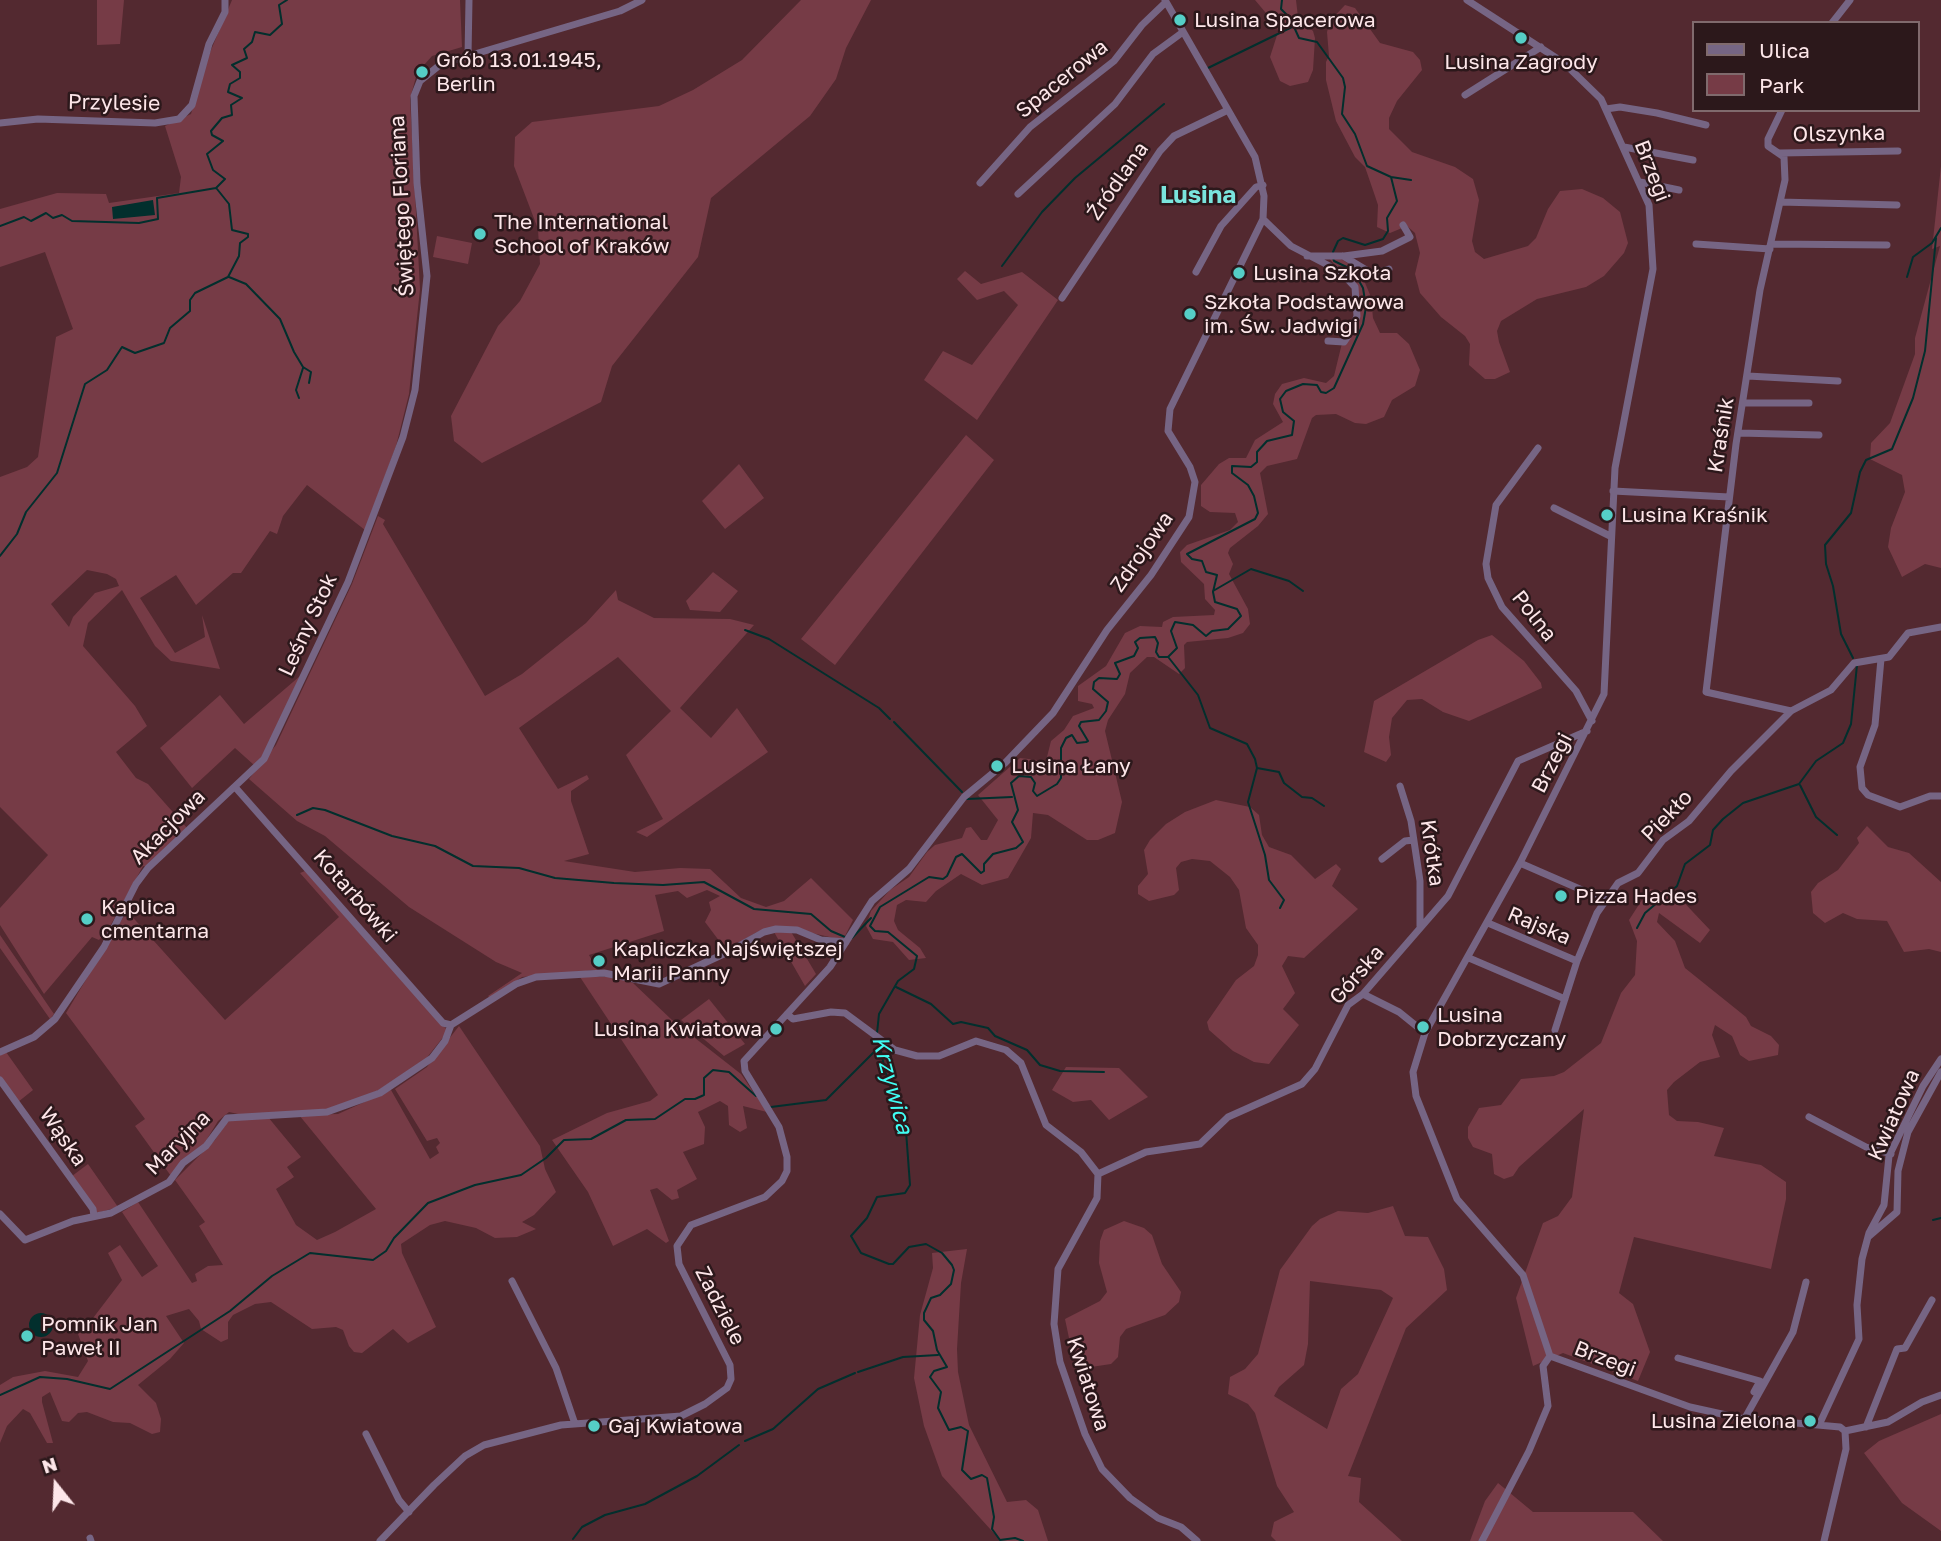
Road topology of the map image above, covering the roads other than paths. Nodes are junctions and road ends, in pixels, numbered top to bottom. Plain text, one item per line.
1 (225, 0) edge
2 (469, 0) edge
3 (642, 0) edge
4 (1467, 0) edge
5 (1850, 0) edge
6 (1166, 1) edge
7 (1834, 21) edge
8 (1183, 32) junction
9 (1541, 47) junction
10 (468, 56) junction
11 (1465, 95) dead end
12 (1606, 109) junction
13 (1228, 110) junction
14 (1781, 112) edge
15 (0, 122) edge
16 (1706, 125) dead end
17 (1624, 147) junction
18 (1898, 151) dead end
19 (1780, 153) junction
20 (1693, 160) dead end
21 (1640, 182) junction
22 (980, 183) dead end
23 (1263, 185) junction
24 (1679, 190) dead end
25 (1018, 194) dead end
26 (1780, 202) junction
27 (1897, 205) dead end
28 (1263, 219) junction
29 (1403, 225) dead end
30 (1696, 244) dead end
31 (1887, 245) dead end
32 (1771, 246) junction
33 (1336, 255) junction
34 (1307, 256) junction
35 (1390, 270) dead end
36 (1196, 272) dead end
37 (1062, 298) dead end
38 (1328, 341) dead end
39 (1748, 376) junction
40 (1838, 381) dead end
41 (1744, 402) junction
42 (1808, 403) dead end
43 (1739, 433) junction
44 (1819, 435) dead end
45 (1538, 448) dead end
46 (393, 466) joint
47 (1613, 491) junction
48 (1729, 497) junction
49 (1554, 508) dead end
50 (1610, 536) junction
51 (1941, 627) edge
52 (1881, 659) junction
53 (1791, 711) junction
54 (1592, 721) junction
55 (1587, 731) junction
56 (1400, 786) dead end
57 (235, 787) junction
58 (1941, 796) edge
59 (1413, 840) junction
60 (1382, 859) dead end
61 (1520, 863) junction
62 (1605, 900) junction
63 (1488, 923) junction
64 (1420, 926) junction
65 (845, 942) junction
66 (1469, 958) junction
67 (1577, 961) junction
68 (1363, 994) junction
69 (1565, 999) junction
70 (785, 1016) junction
71 (451, 1025) junction
72 (1555, 1030) dead end
73 (1425, 1033) junction
74 (0, 1052) edge
75 (1941, 1059) edge
76 (1941, 1072) edge
77 (0, 1080) edge
78 (1809, 1117) dead end
79 (1891, 1154) junction
80 (1098, 1174) junction
81 (0, 1214) edge
82 (94, 1216) junction
83 (1867, 1237) junction
84 (512, 1281) dead end
85 (1806, 1282) dead end
86 (1932, 1300) dead end
87 (1550, 1356) junction
88 (1678, 1358) dead end
89 (1941, 1395) edge
90 (1742, 1418) junction
91 (575, 1424) junction
92 (1818, 1424) junction
93 (1866, 1427) junction
94 (1845, 1431) junction
95 (366, 1434) dead end
96 (410, 1512) junction
97 (385, 1539) edge
98 (1197, 1541) edge
99 (1482, 1541) edge
100 (1824, 1541) edge

1 - 15 street, Przylesie
2 - 10 street
3 - 10 street, Świętego Floriana
4 - 9 street, Brzegi
5 - 7 street
6 - 8 street, Zdrojowa
6 - 22 street, Spacerowa
8 - 13 street, Zdrojowa
8 - 25 street
9 - 11 street
9 - 12 street, Brzegi
10 - 46 street, Świętego Floriana
12 - 16 street
12 - 17 street, Brzegi
13 - 23 street, Zdrojowa
13 - 37 street, Źródlana
14 - 19 street, Kraśnik
17 - 20 street
17 - 21 street, Brzegi
18 - 19 street, Olszynka
19 - 26 street, Kraśnik
21 - 24 street
21 - 47 street, Brzegi
23 - 28 street, Zdrojowa
23 - 36 street
26 - 27 street
26 - 32 street, Kraśnik
28 - 34 street
28 - 65 street, Zdrojowa
29 - 33 street
30 - 32 street
31 - 32 street
32 - 39 street, Kraśnik
33 - 34 street
33 - 35 street
34 - 38 street
39 - 40 street
39 - 41 street, Kraśnik
41 - 42 street
41 - 43 street, Kraśnik
43 - 44 street
43 - 48 street, Kraśnik
45 - 54 street, Polna
46 - 57 street, Leśny Stok
47 - 48 street
47 - 50 street, Brzegi
48 - 53 street, Kraśnik
49 - 50 street
50 - 54 street, Brzegi
51 - 52 street
52 - 53 street, Piekło
52 - 58 street
53 - 62 street, Piekło
54 - 55 street, Brzegi
55 - 61 street, Brzegi
55 - 64 street, Górska
56 - 59 street, Krótka
57 - 71 street, Kotarbówki
57 - 74 street, Akacjowa
59 - 60 street
59 - 64 street, Krótka
61 - 62 street
61 - 63 street, Brzegi
62 - 67 street, Piekło
63 - 66 street, Brzegi
63 - 67 street, Rajska
64 - 68 street, Górska
65 - 70 street, Zdrojowa
65 - 71 street
66 - 69 street
66 - 73 street, Brzegi
67 - 69 street, Piekło
68 - 73 street
68 - 80 street, Górska
69 - 72 street, Piekło
70 - 80 street
70 - 91 street, Zadziele
71 - 82 street, Maryjna
73 - 87 street, Brzegi
75 - 79 street, Kwiatowa
76 - 83 street
77 - 82 street, Wąska
78 - 79 street
79 - 83 street, Kwiatowa
80 - 98 street, Kwiatowa
81 - 82 street, Maryjna
83 - 92 street, Kwiatowa
84 - 91 street
85 - 90 street
86 - 93 street
87 - 90 street, Brzegi
87 - 99 street
88 - 90 street
89 - 93 street
90 - 92 street, Brzegi
91 - 96 street, Zadziele
92 - 94 street, Brzegi
93 - 94 street
94 - 100 street
95 - 96 street
96 - 97 street, Zadziele

